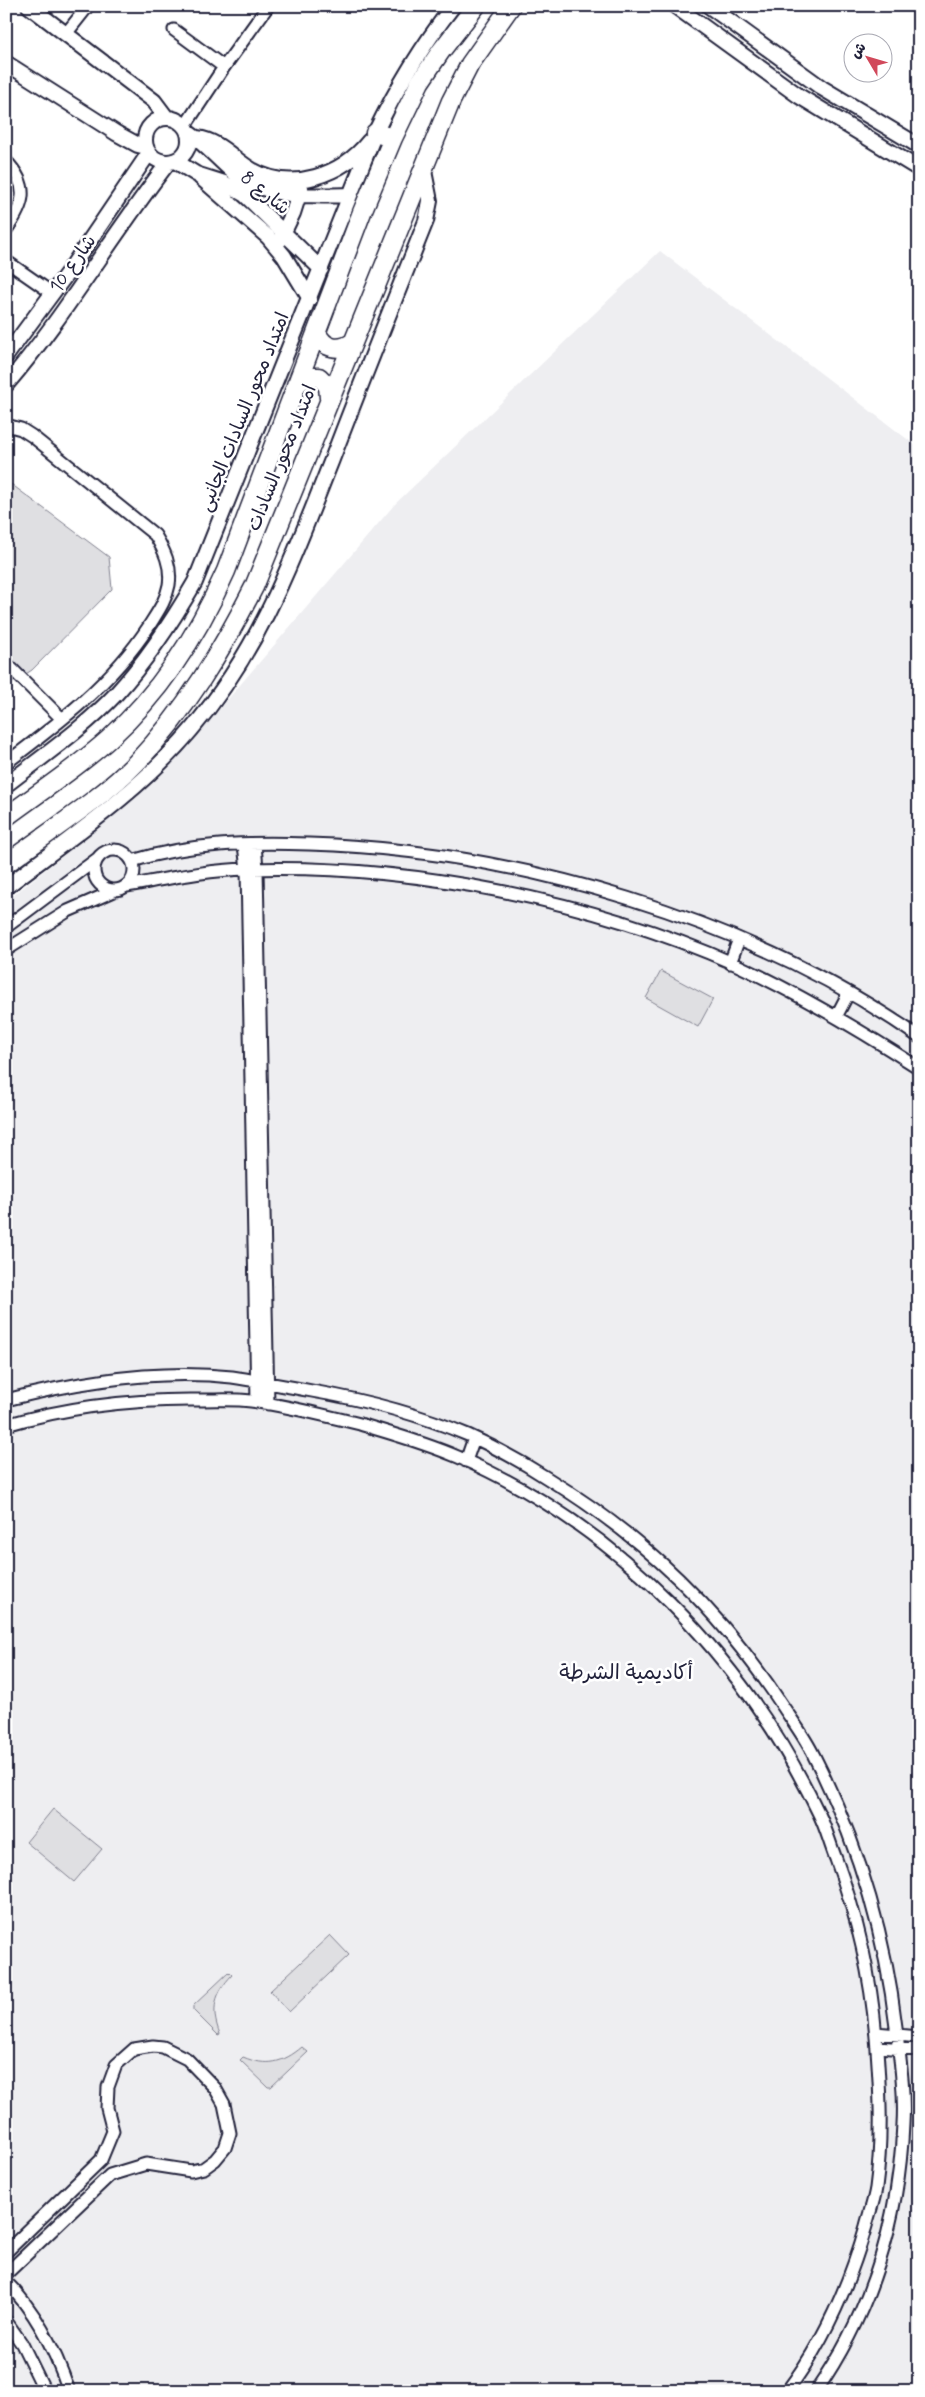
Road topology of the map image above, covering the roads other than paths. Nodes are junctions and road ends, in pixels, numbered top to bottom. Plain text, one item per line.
1 (88, 6) edge
2 (268, 6) edge
3 (453, 6) edge
4 (476, 6) edge
5 (511, 6) edge
6 (675, 6) edge
7 (709, 6) edge
8 (31, 7) edge
9 (174, 30) dead end
10 (65, 34) junction
11 (6, 63) edge
12 (224, 67) junction
13 (166, 118) junction
14 (190, 132) junction
15 (376, 133) junction
16 (393, 138) junction
17 (919, 146) edge
18 (147, 150) junction
19 (6, 161) edge
20 (172, 162) junction
21 (919, 169) edge
22 (424, 171) junction
23 (196, 174) junction
24 (303, 180) junction
25 (350, 195) junction
26 (299, 196) junction
27 (6, 230) edge
28 (284, 233) junction
29 (275, 246) junction
30 (6, 261) edge
31 (322, 268) junction
32 (52, 293) junction
33 (310, 299) junction
34 (317, 333) junction
35 (353, 342) junction
36 (6, 356) edge
37 (6, 385) edge
38 (296, 385) junction
39 (329, 398) junction
40 (6, 425) edge
41 (6, 663) edge
42 (62, 720) junction
43 (6, 763) edge
44 (6, 785) edge
45 (6, 817) edge
46 (249, 844) junction
47 (98, 858) junction
48 (132, 861) junction
49 (6, 864) edge
50 (252, 869) junction
51 (126, 886) junction
52 (6, 887) edge
53 (114, 891) junction
54 (6, 927) edge
55 (739, 939) junction
56 (6, 950) edge
57 (730, 963) junction
58 (848, 994) junction
59 (836, 1016) junction
60 (919, 1037) edge
61 (919, 1068) edge
62 (262, 1382) junction
63 (6, 1400) edge
64 (263, 1403) junction
65 (6, 1425) edge
66 (474, 1438) junction
67 (466, 1461) junction
68 (876, 2032) junction
69 (897, 2035) junction
70 (919, 2037) edge
71 (877, 2048) junction
72 (899, 2049) junction
73 (919, 2050) edge
74 (6, 2252) edge
75 (6, 2274) edge
76 (6, 2282) edge
77 (6, 2321) edge
78 (45, 2391) edge
79 (69, 2391) edge
80 (787, 2391) edge
81 (816, 2391) edge

1 - 10 street
2 - 12 street
3 - 15 street, امتداد محور السادات الجانبى
4 - 16 main road, امتداد محور السادات
5 - 22 main road, امتداد محور السادات
6 - 21 street
7 - 17 street
8 - 10 street
9 - 12 street
10 - 13 street
11 - 18 street
12 - 14 street
13 - 14 street
13 - 18 street
14 - 20 street
14 - 24 street
14 - 26 street, شارع 8
15 - 16 main road
15 - 24 street
15 - 25 street, امتداد محور السادات الجانبى
16 - 34 main road, امتداد محور السادات
18 - 20 street
18 - 32 street, شارع 10
19 - 27 street
20 - 23 street, شارع 8
20 - 37 street, شارع 10
22 - 35 main road, امتداد محور السادات
22 - 52 street
23 - 28 street, شارع 8
23 - 29 street
24 - 26 street
25 - 26 street, شارع 8
25 - 31 street, امتداد محور السادات الجانبى
26 - 28 street
28 - 29 street
28 - 31 street, شارع 8
29 - 33 street
30 - 32 street
31 - 33 street, امتداد محور السادات الجانبى
32 - 36 street, شارع 10
33 - 44 street, امتداد محور السادات الجانبى
34 - 35 main road
34 - 38 main road, امتداد محور السادات
35 - 39 main road, امتداد محور السادات
38 - 39 main road
38 - 45 main road, امتداد محور السادات
39 - 49 main road, امتداد محور السادات
40 - 42 street
41 - 42 street
42 - 43 street
46 - 48 street
46 - 50 street
46 - 55 street
47 - 48 street
47 - 53 street
47 - 54 street
48 - 51 street
50 - 51 street
50 - 57 street
50 - 62 street
51 - 53 street
53 - 56 street
55 - 57 street
55 - 58 street
57 - 59 street
58 - 59 street
58 - 60 street
59 - 61 street
62 - 63 street
62 - 64 street
62 - 66 street
64 - 65 street
64 - 67 street
66 - 67 street
66 - 69 street
67 - 68 street
68 - 69 street
68 - 71 street
69 - 70 street
69 - 72 street
71 - 72 street
71 - 80 street
72 - 73 street
72 - 81 street
74 - 75 street
76 - 79 street
77 - 78 street

